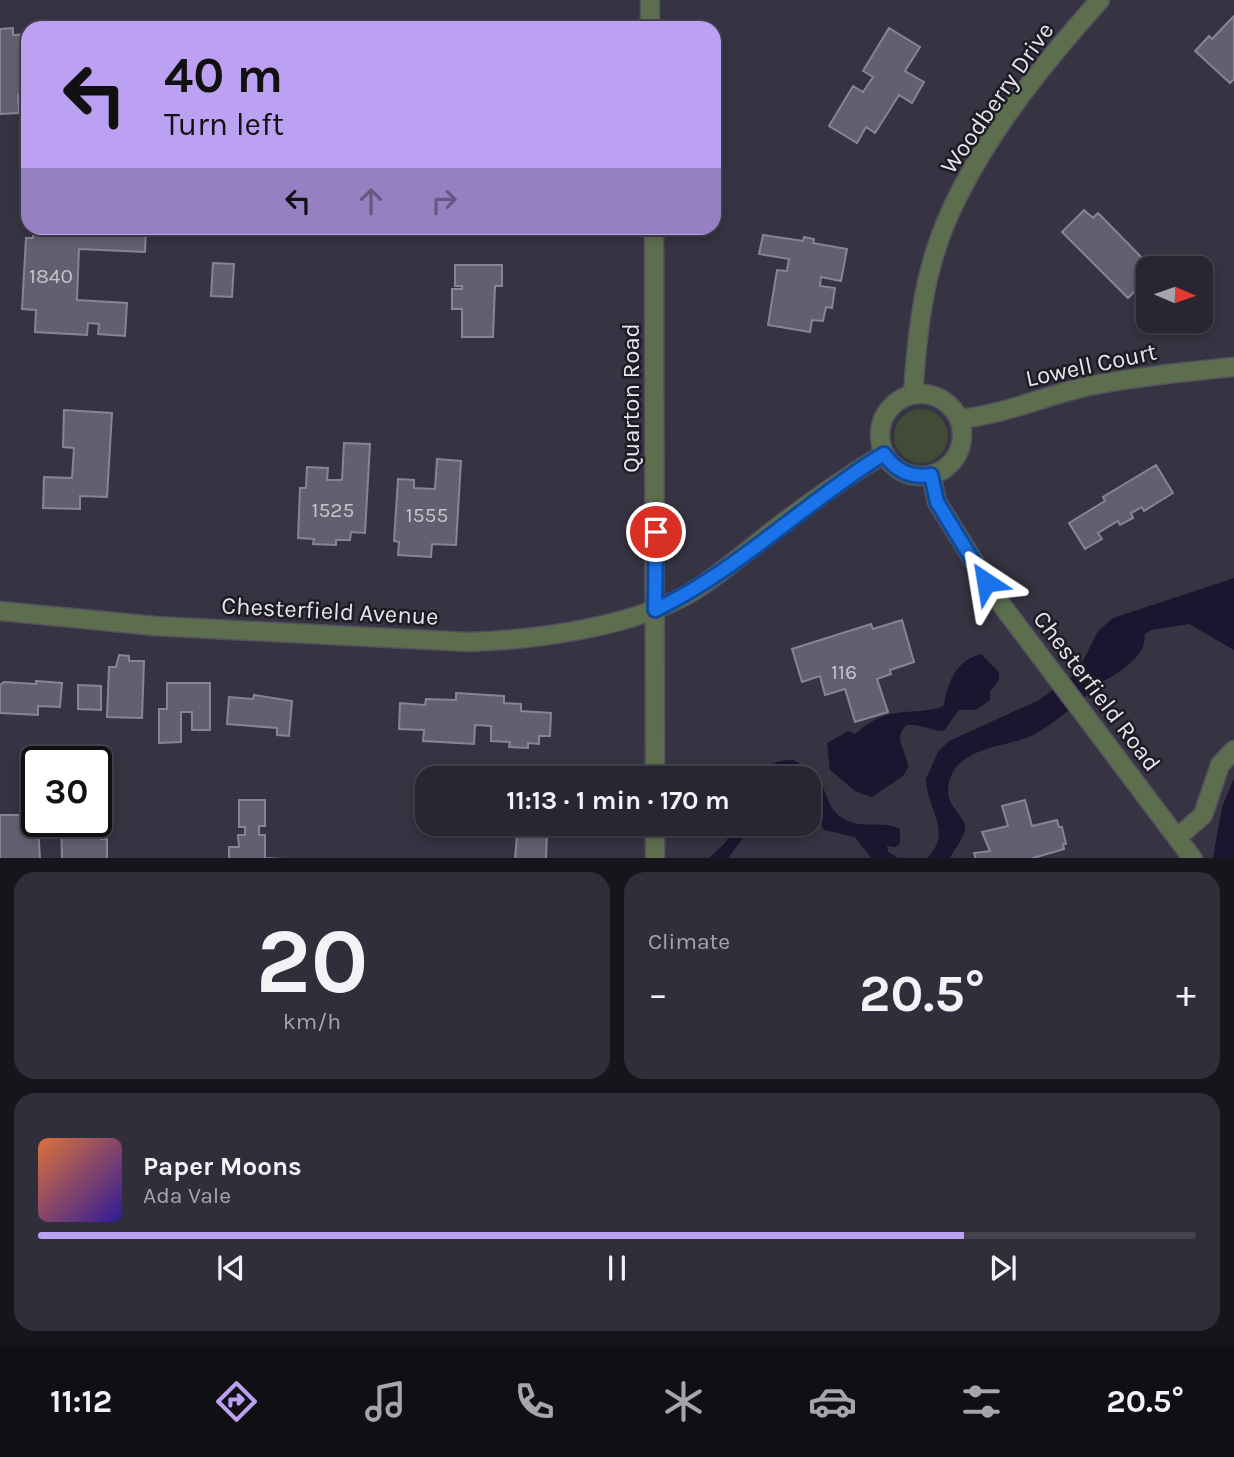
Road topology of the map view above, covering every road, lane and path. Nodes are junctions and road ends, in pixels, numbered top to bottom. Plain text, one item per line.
1 (650, 0) edge
2 (1100, 0) edge
3 (650, 21) edge
4 (654, 235) edge
5 (1234, 367) edge
6 (913, 394) junction
7 (959, 419) junction
8 (884, 454) junction
9 (931, 475) junction
10 (655, 610) junction
11 (0, 611) edge
12 (1234, 750) edge
13 (655, 766) edge
14 (655, 836) edge
15 (1177, 838) junction
16 (655, 858) edge
17 (1192, 858) edge

1 - 3 street
2 - 6 street, Woodberry Drive
4 - 10 street, Quarton Road
5 - 7 street, Lowell Court
6 - 7 street
6 - 8 street
7 - 9 street
8 - 9 street
8 - 10 street
9 - 15 street, Chesterfield Road
10 - 11 street, Chesterfield Avenue
10 - 13 street, Quarton Road
12 - 15 street
14 - 16 street
15 - 17 street, Chesterfield Road

